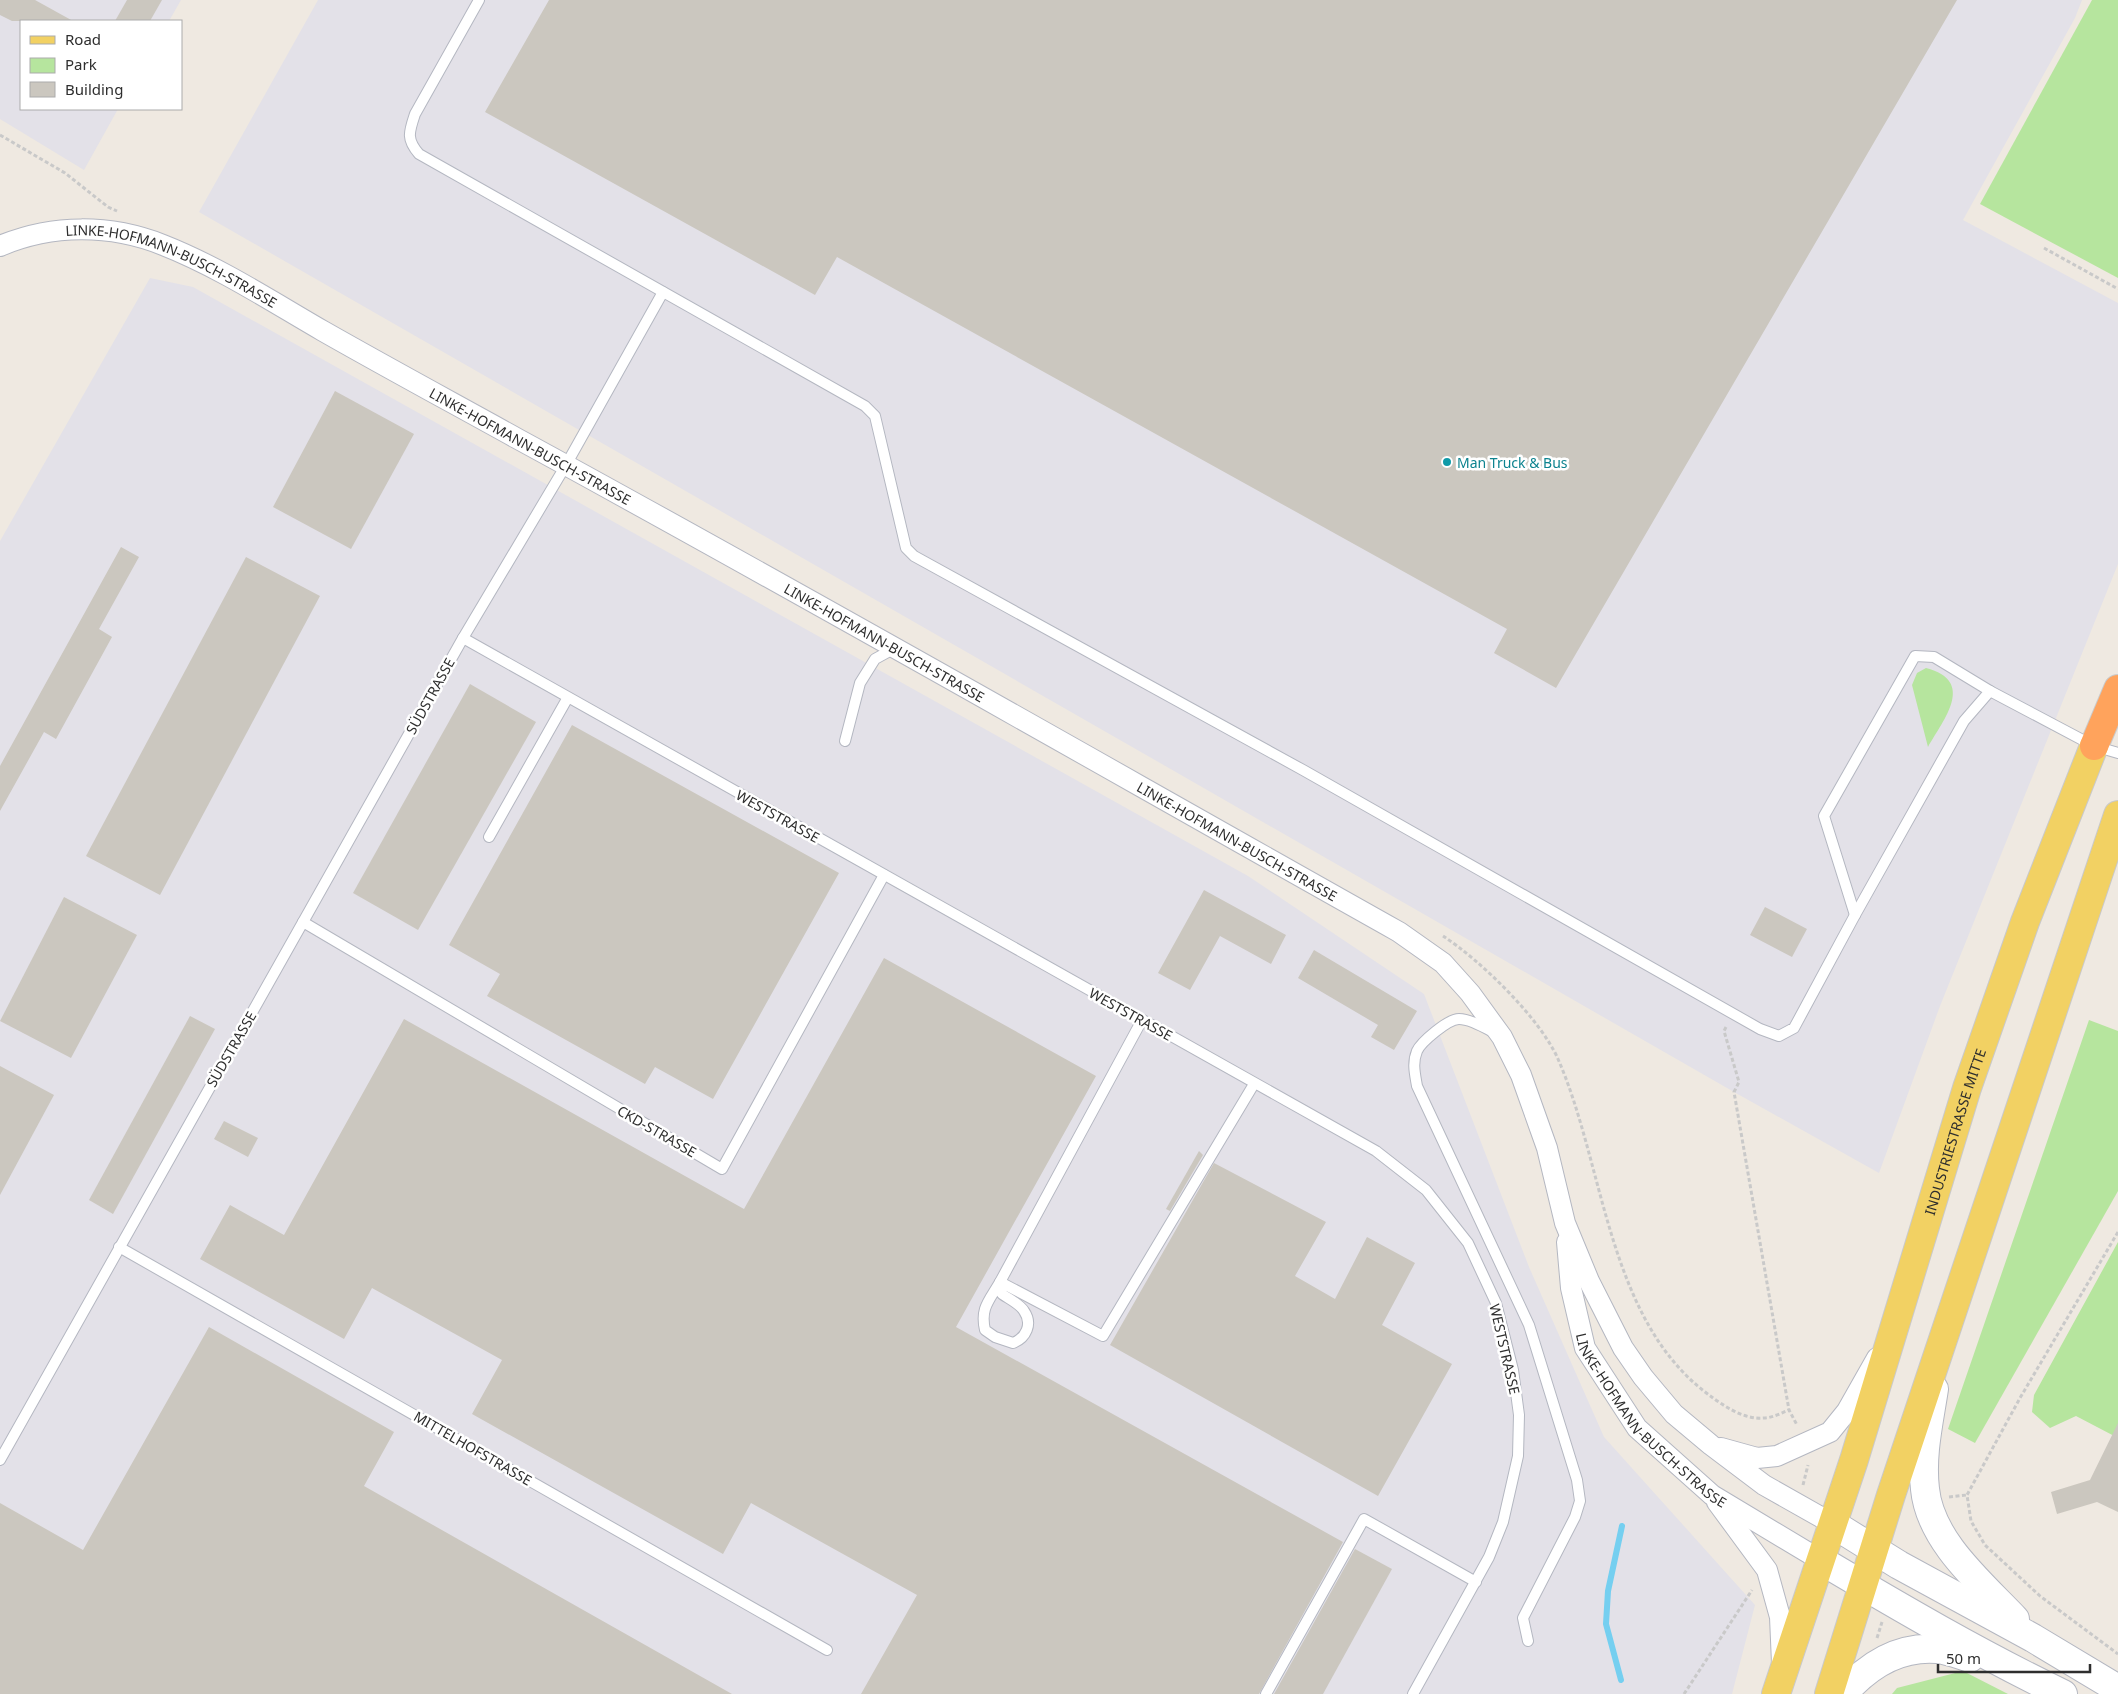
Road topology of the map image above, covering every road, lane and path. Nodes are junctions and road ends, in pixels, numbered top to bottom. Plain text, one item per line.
1 (479, 0) edge
2 (0, 135) edge
3 (108, 207) dead end
4 (0, 246) edge
5 (2044, 248) dead end
6 (2118, 289) edge
7 (663, 292) junction
8 (566, 465) junction
9 (463, 638) junction
10 (895, 648) junction
11 (2118, 689) edge
12 (1990, 691) junction
13 (567, 698) junction
14 (845, 741) dead end
15 (2106, 750) edge
16 (2118, 815) edge
17 (489, 837) dead end
18 (884, 875) junction
19 (1855, 915) junction
20 (303, 922) junction
21 (1435, 931) dead end
22 (1732, 1013) junction
23 (1142, 1020) junction
24 (1502, 1037) junction
25 (1254, 1084) junction
26 (1566, 1223) junction
27 (2118, 1232) edge
28 (119, 1247) junction
29 (1000, 1282) junction
30 (1894, 1328) junction
31 (1938, 1359) junction
32 (1789, 1410) junction
33 (1808, 1444) junction
34 (1711, 1445) junction
35 (0, 1460) edge
36 (1712, 1495) junction
37 (1833, 1524) junction
38 (1874, 1550) junction
39 (1822, 1561) junction
40 (1767, 1570) junction
41 (1476, 1582) junction
42 (1863, 1585) junction
43 (2033, 1638) junction
44 (1528, 1641) dead end
45 (827, 1650) dead end
46 (2118, 1654) edge
47 (2013, 1670) junction
48 (1779, 1683) edge
49 (2118, 1689) edge
50 (1266, 1694) edge
51 (1413, 1694) edge
52 (1684, 1694) edge
53 (1829, 1694) edge
54 (1843, 1694) edge
55 (2063, 1694) edge

1 - 7 lane
2 - 3 path
4 - 8 street, LINKE-HOFMANN-BUSCH-STRASSE
5 - 6 path
7 - 8 lane, SÜDSTRASSE
7 - 22 lane
8 - 9 lane, SÜDSTRASSE
8 - 10 street, LINKE-HOFMANN-BUSCH-STRASSE
9 - 13 lane, WESTSTRASSE
9 - 20 lane, SÜDSTRASSE
10 - 14 lane
10 - 24 street, LINKE-HOFMANN-BUSCH-STRASSE
11 - 15 highway, INDUSTRIESTRASSE MITTE
12 - 15 lane
12 - 19 lane
12 - 19 lane
13 - 17 lane
13 - 18 lane, WESTSTRASSE
15 - 30 main road, INDUSTRIESTRASSE MITTE
16 - 31 main road
18 - 20 lane, CKD-STRASSE
18 - 23 lane, WESTSTRASSE
19 - 22 lane
20 - 28 lane, SÜDSTRASSE
21 - 32 path
22 - 32 path
23 - 25 lane, WESTSTRASSE
23 - 29 lane
24 - 26 street, LINKE-HOFMANN-BUSCH-STRASSE
24 - 44 lane
25 - 29 lane
25 - 41 lane, WESTSTRASSE
26 - 34 street, LINKE-HOFMANN-BUSCH-STRASSE
26 - 36 street, LINKE-HOFMANN-BUSCH-STRASSE
27 - 46 path
28 - 35 lane, SÜDSTRASSE
28 - 45 lane, MITTELHOFSTRASSE
29 - 29 lane
30 - 33 street
30 - 37 main road, INDUSTRIESTRASSE MITTE
31 - 38 main road
31 - 43 street
32 - 33 path
33 - 34 street
34 - 37 street, LINKE-HOFMANN-BUSCH-STRASSE
36 - 39 street, LINKE-HOFMANN-BUSCH-STRASSE
36 - 40 street
37 - 38 street
37 - 39 main road, INDUSTRIESTRASSE MITTE
38 - 42 main road
38 - 43 street
39 - 42 street
39 - 48 main road, INDUSTRIESTRASSE MITTE
40 - 48 street
40 - 52 path
41 - 50 lane
41 - 51 lane, WESTSTRASSE
42 - 47 street
42 - 53 main road
43 - 49 street
47 - 54 street
47 - 55 street

